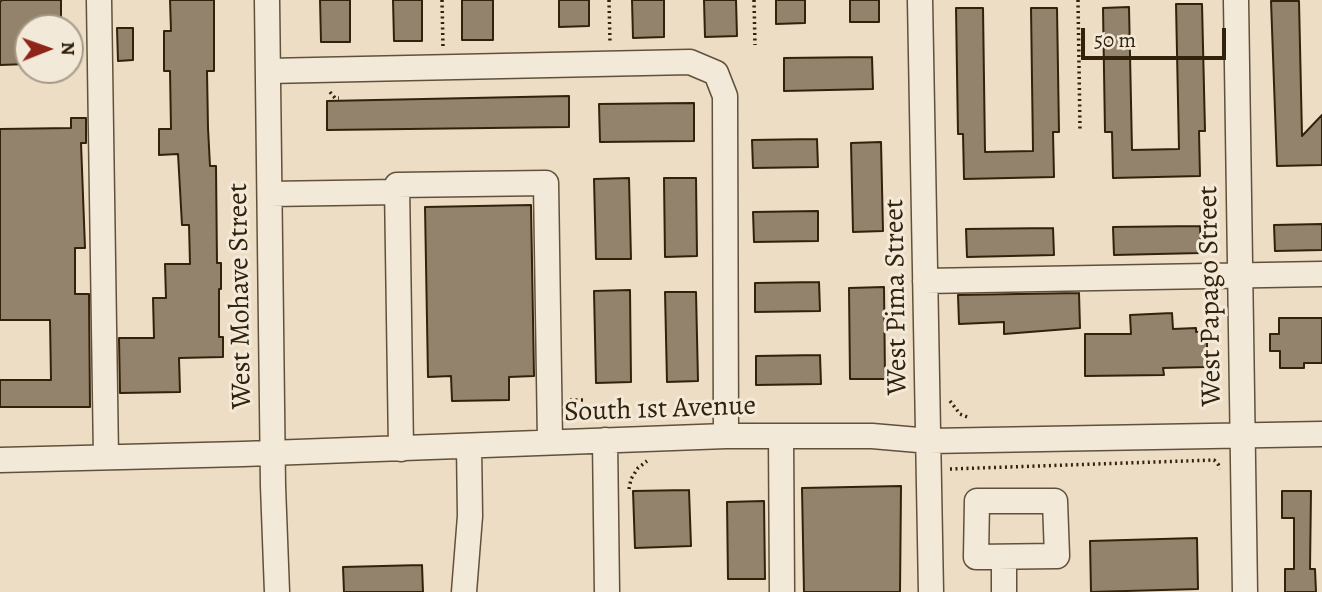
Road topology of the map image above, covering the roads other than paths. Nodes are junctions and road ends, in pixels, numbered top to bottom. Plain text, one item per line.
1 (99, 0) edge
2 (267, 0) edge
3 (920, 0) edge
4 (1236, 0) edge
5 (268, 71) junction
6 (397, 192) junction
7 (270, 194) junction
8 (1322, 274) edge
9 (1240, 275) junction
10 (925, 281) junction
11 (1322, 434) edge
12 (1243, 435) junction
13 (726, 436) junction
14 (781, 436) junction
15 (605, 440) junction
16 (930, 441) junction
17 (550, 442) junction
18 (469, 446) junction
19 (401, 449) junction
20 (273, 453) junction
21 (106, 457) junction
22 (0, 460) edge
23 (1004, 558) dead end
24 (277, 592) edge
25 (464, 592) edge
26 (607, 592) edge
27 (782, 592) edge
28 (931, 592) edge
29 (1004, 592) edge
30 (1245, 592) edge

1 - 21 street
2 - 5 street, West Mohave Street
3 - 10 street, West Pima Street
4 - 9 street, West Papago Street
5 - 7 street, West Mohave Street
5 - 13 street
6 - 7 street
6 - 17 street
6 - 19 street
7 - 20 street, West Mohave Street
8 - 9 street
9 - 10 street
9 - 12 street, West Papago Street
10 - 16 street, West Pima Street
11 - 12 street, South 1st Avenue
12 - 16 street, South 1st Avenue
12 - 30 street, West Papago Street
13 - 14 street, South 1st Avenue
13 - 15 street, South 1st Avenue
14 - 16 street, South 1st Avenue
14 - 27 street
15 - 17 street, South 1st Avenue
15 - 26 street
16 - 28 street, West Pima Street
17 - 18 street, South 1st Avenue
18 - 19 street, South 1st Avenue
18 - 25 street
19 - 20 street, South 1st Avenue
20 - 21 street, South 1st Avenue
20 - 24 street, West Mohave Street
21 - 22 street, South 1st Avenue
23 - 29 street

